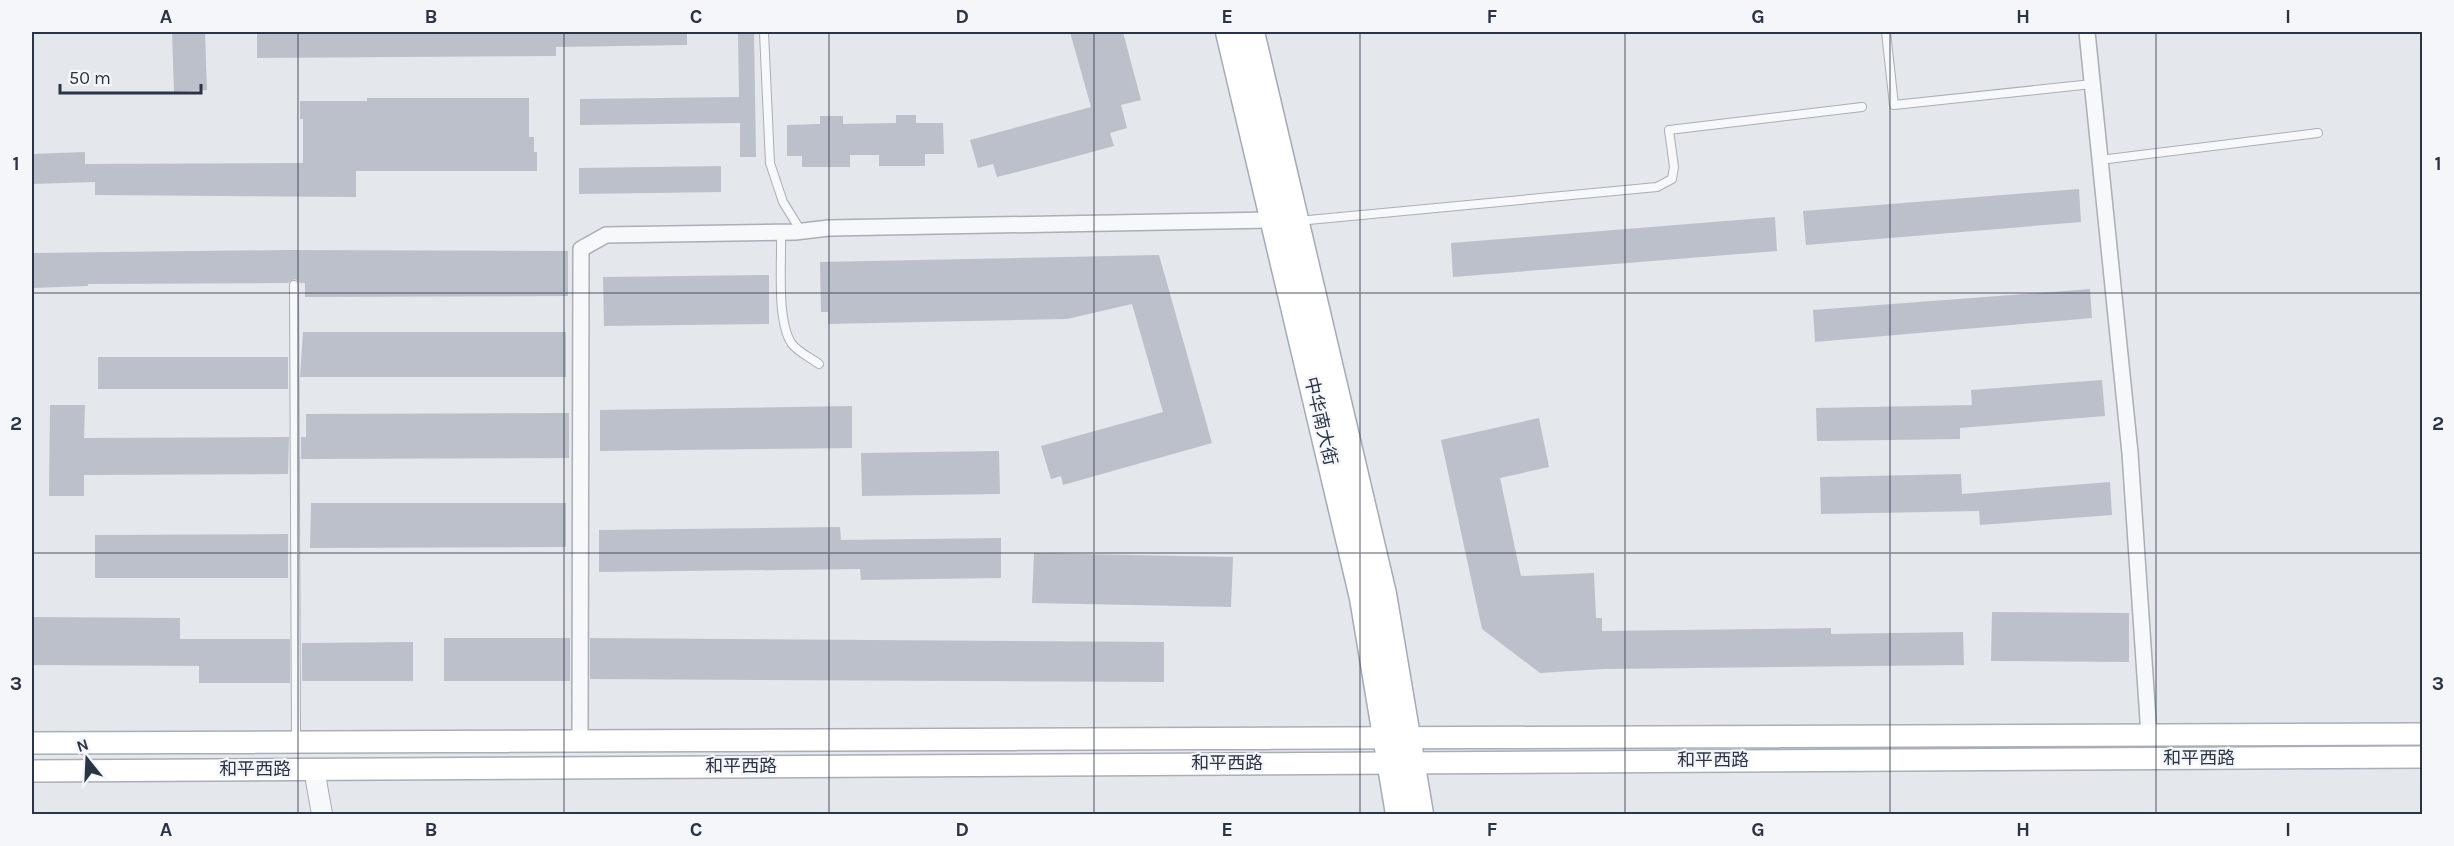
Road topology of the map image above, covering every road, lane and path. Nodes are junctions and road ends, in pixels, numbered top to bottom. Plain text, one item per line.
1 (764, 32) edge
2 (1228, 32) edge
3 (1252, 32) edge
4 (1886, 32) edge
5 (2087, 32) edge
6 (2092, 84) junction
7 (1862, 107) dead end
8 (2318, 133) dead end
9 (2100, 160) junction
10 (1285, 220) junction
11 (801, 231) junction
12 (781, 232) junction
13 (294, 285) dead end
14 (819, 364) dead end
15 (2422, 734) edge
16 (2149, 735) junction
17 (296, 742) junction
18 (580, 742) junction
19 (32, 743) edge
20 (1399, 750) junction
21 (2422, 757) edge
22 (314, 769) junction
23 (32, 771) edge
24 (322, 814) edge
25 (1398, 814) edge
26 (1421, 814) edge

1 - 11 lane
2 - 10 main road, 中华南大街
3 - 10 main road, 中华南大街
4 - 6 lane
5 - 6 street
6 - 9 street
7 - 10 lane
8 - 9 lane
9 - 16 street
10 - 11 street
10 - 20 main road, 中华南大街
11 - 12 street
12 - 14 lane
12 - 18 street
13 - 17 lane
15 - 16 main road, 和平西路
16 - 20 main road, 和平西路
17 - 18 main road, 和平西路
17 - 19 main road, 和平西路
18 - 20 main road, 和平西路
20 - 21 main road, 和平西路
20 - 22 main road, 和平西路
20 - 25 main road, 中华南大街
20 - 26 main road, 中华南大街
22 - 23 main road, 和平西路
22 - 24 street

